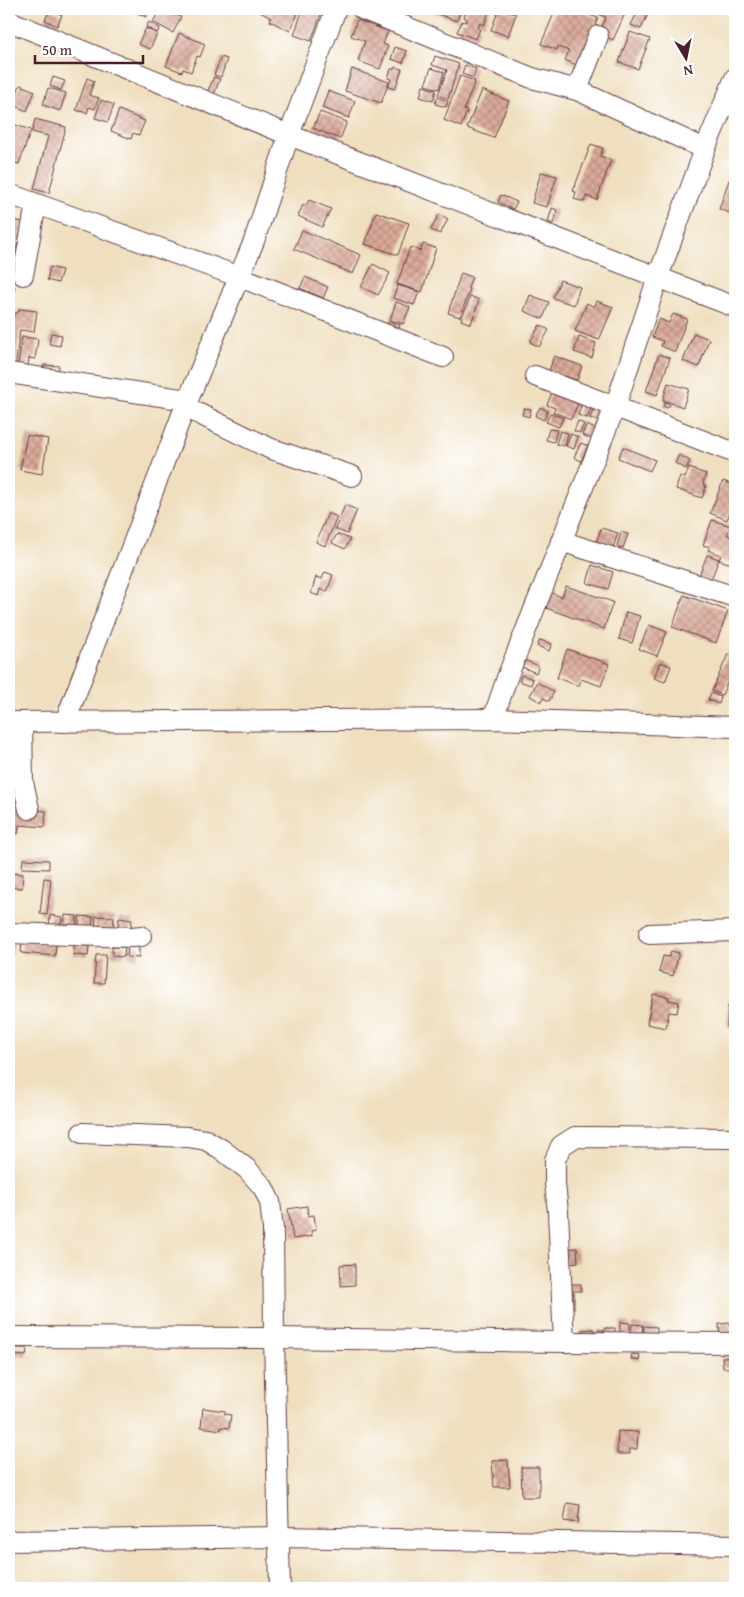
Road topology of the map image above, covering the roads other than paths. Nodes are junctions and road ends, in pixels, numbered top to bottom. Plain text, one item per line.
1 (336, 9) edge
2 (362, 9) edge
3 (9, 21) edge
4 (598, 36) dead end
5 (735, 78) edge
6 (577, 90) junction
7 (289, 135) junction
8 (705, 149) junction
9 (9, 194) edge
10 (36, 204) junction
11 (23, 275) dead end
12 (240, 277) junction
13 (658, 277) junction
14 (735, 307) edge
15 (443, 357) dead end
16 (9, 373) edge
17 (535, 376) dead end
18 (186, 404) junction
19 (615, 407) junction
20 (735, 453) edge
21 (352, 476) dead end
22 (561, 541) junction
23 (735, 598) edge
24 (494, 719) junction
25 (16, 722) edge
26 (65, 722) junction
27 (735, 727) edge
28 (29, 809) dead end
29 (735, 931) edge
30 (9, 933) edge
31 (650, 934) dead end
32 (141, 936) dead end
33 (82, 1133) dead end
34 (735, 1138) edge
35 (9, 1336) edge
36 (274, 1338) junction
37 (564, 1342) junction
38 (735, 1343) edge
39 (280, 1537) junction
40 (9, 1541) edge
41 (735, 1545) edge
42 (280, 1588) edge

1 - 7 street
2 - 6 street
3 - 7 street
4 - 6 street
5 - 8 street
6 - 8 street
7 - 12 street
7 - 13 street
8 - 13 street
9 - 10 street
10 - 11 street
10 - 12 street
12 - 15 street
12 - 18 street
13 - 14 street
13 - 19 street
16 - 18 street
17 - 19 street
18 - 21 street
18 - 26 street
19 - 20 street
19 - 22 street
22 - 23 street
22 - 24 street
24 - 26 street
24 - 27 street
25 - 26 street
25 - 28 street
29 - 31 street
30 - 32 street
33 - 36 street
34 - 37 street
35 - 36 street
36 - 37 street
36 - 39 street
37 - 38 street
39 - 40 street
39 - 41 street
39 - 42 street

